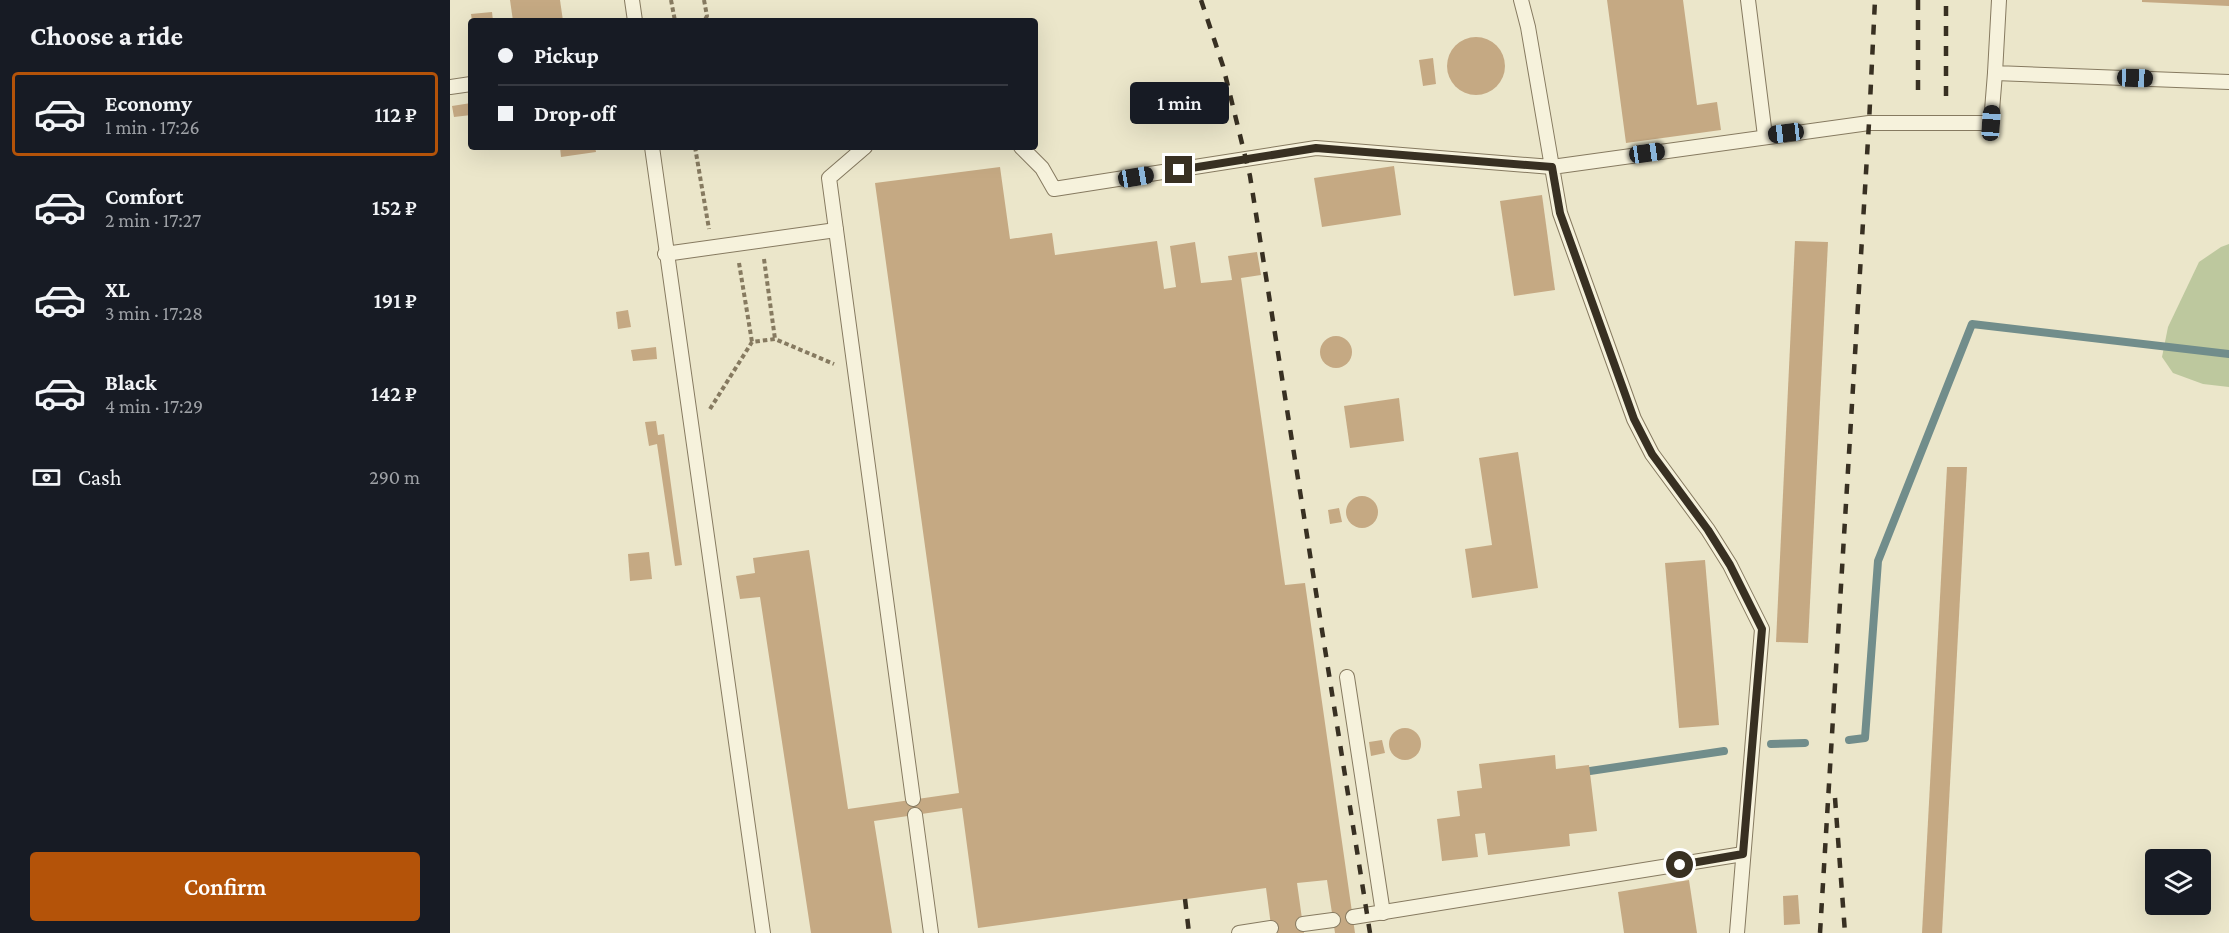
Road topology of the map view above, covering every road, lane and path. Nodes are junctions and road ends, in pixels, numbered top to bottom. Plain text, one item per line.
1 (632, 0) edge
2 (671, 0) edge
3 (704, 0) edge
4 (1521, 0) edge
5 (1748, 0) edge
6 (1999, 0) edge
7 (635, 18) edge
8 (674, 18) edge
9 (706, 18) edge
10 (1995, 73) junction
11 (2229, 82) edge
12 (468, 84) edge
13 (450, 87) edge
14 (1765, 136) junction
15 (652, 150) edge
16 (696, 150) edge
17 (862, 150) edge
18 (1024, 150) edge
19 (1552, 167) junction
20 (836, 230) junction
21 (762, 240) junction
22 (736, 244) junction
23 (712, 247) junction
24 (665, 254) junction
25 (775, 339) junction
26 (752, 342) junction
27 (855, 373) junction
28 (693, 438) junction
29 (1347, 677) dead end
30 (913, 799) dead end
31 (915, 815) dead end
32 (1743, 854) junction
33 (1383, 913) junction
34 (1353, 917) dead end
35 (1333, 920) dead end
36 (1303, 924) dead end
37 (1271, 928) dead end
38 (763, 933) edge
39 (931, 933) edge
40 (1239, 933) edge
41 (1737, 933) edge

1 - 7 lane
2 - 8 path
3 - 9 path
4 - 19 lane
5 - 14 lane
6 - 10 lane
10 - 11 lane
10 - 14 lane
12 - 13 lane
14 - 19 lane
15 - 24 lane
16 - 23 path
17 - 20 lane
18 - 19 lane
19 - 32 lane
20 - 21 lane
20 - 27 lane
21 - 22 lane
21 - 25 path
22 - 23 lane
22 - 26 path
23 - 24 lane
24 - 28 lane
25 - 26 path
25 - 27 path
26 - 28 path
27 - 30 lane
28 - 38 lane
29 - 33 lane
31 - 39 lane
32 - 33 lane
32 - 41 lane
33 - 34 lane
35 - 36 lane
37 - 40 lane

